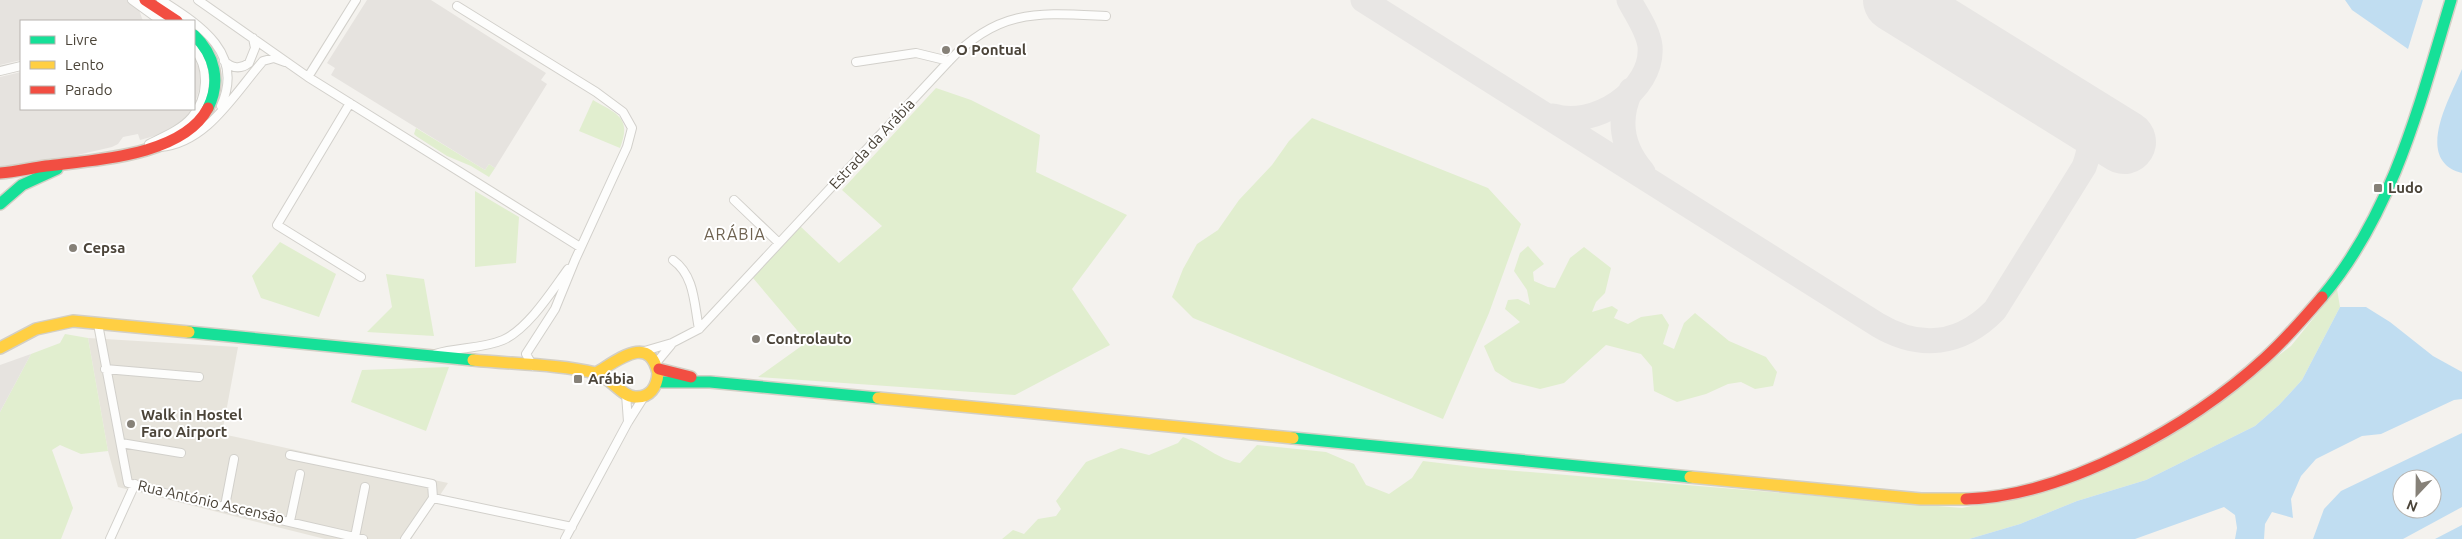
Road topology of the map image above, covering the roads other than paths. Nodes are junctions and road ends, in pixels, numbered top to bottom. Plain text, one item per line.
1 (132, 0) edge
2 (161, 0) edge
3 (198, 0) edge
4 (356, 0) edge
5 (2451, 0) edge
6 (144, 4) edge
7 (457, 6) dead end
8 (1106, 16) dead end
9 (148, 20) edge
10 (160, 20) edge
11 (175, 20) edge
12 (192, 20) edge
13 (195, 22) edge
14 (195, 36) edge
15 (253, 38) junction
16 (195, 51) edge
17 (224, 61) junction
18 (949, 61) junction
19 (285, 62) junction
20 (856, 62) dead end
21 (20, 66) edge
22 (0, 71) edge
23 (308, 77) junction
24 (350, 103) junction
25 (216, 117) junction
26 (136, 150) junction
27 (65, 165) junction
28 (0, 173) edge
29 (734, 200) dead end
30 (0, 204) edge
31 (779, 243) junction
32 (580, 247) junction
33 (574, 260) junction
34 (673, 260) dead end
35 (361, 277) dead end
36 (98, 324) junction
37 (699, 329) junction
38 (21, 336) junction
39 (0, 340) edge
40 (672, 343) junction
41 (0, 348) edge
42 (640, 352) junction
43 (430, 355) junction
44 (618, 361) junction
45 (533, 366) junction
46 (658, 366) junction
47 (105, 369) junction
48 (596, 373) junction
49 (199, 377) dead end
50 (658, 382) junction
51 (710, 382) junction
52 (622, 391) junction
53 (646, 396) junction
54 (628, 422) junction
55 (121, 443) junction
56 (181, 454) dead end
57 (290, 456) dead end
58 (234, 459) dead end
59 (300, 474) dead end
60 (135, 484) junction
61 (366, 487) dead end
62 (434, 498) junction
63 (225, 506) junction
64 (290, 521) junction
65 (572, 527) junction
66 (355, 537) junction
67 (110, 539) edge
68 (364, 539) edge
69 (406, 539) edge
70 (565, 539) edge

1 - 6 street
2 - 12 street
3 - 15 street
4 - 23 street
5 - 51 street
6 - 9 street
6 - 10 street
6 - 11 street
7 - 32 street
8 - 18 street, Estrada da Arábia
13 - 17 street
14 - 26 street
15 - 17 street
15 - 19 street
16 - 26 street
17 - 25 street
18 - 20 street
18 - 31 street, Estrada da Arábia
19 - 23 street
19 - 25 street
21 - 22 street
23 - 24 street
24 - 32 street
24 - 35 street
25 - 26 street
26 - 27 street
27 - 28 street
27 - 30 street
29 - 31 street
31 - 37 street, Estrada da Arábia
32 - 33 street
33 - 43 street
33 - 45 street
34 - 37 street
36 - 38 street
36 - 43 street
36 - 47 street, Rua António Ascensão
37 - 40 street, Estrada da Arábia
38 - 39 street
38 - 41 street
40 - 42 street
40 - 46 street
42 - 44 street
42 - 46 street
43 - 45 street
44 - 48 street
44 - 52 street
45 - 48 street
46 - 50 street
46 - 51 street
47 - 49 street
47 - 55 street, Rua António Ascensão
48 - 52 street
50 - 51 street
50 - 53 street
52 - 53 street
52 - 54 street
53 - 54 street
54 - 65 street
55 - 56 street
55 - 60 street, Rua António Ascensão
57 - 62 street
58 - 63 street
59 - 64 street
60 - 63 street, Rua António Ascensão
60 - 67 street
61 - 66 street
62 - 65 street
62 - 69 street
63 - 64 street, Rua António Ascensão
64 - 66 street, Rua António Ascensão
65 - 70 street
66 - 68 street, Rua António Ascensão

